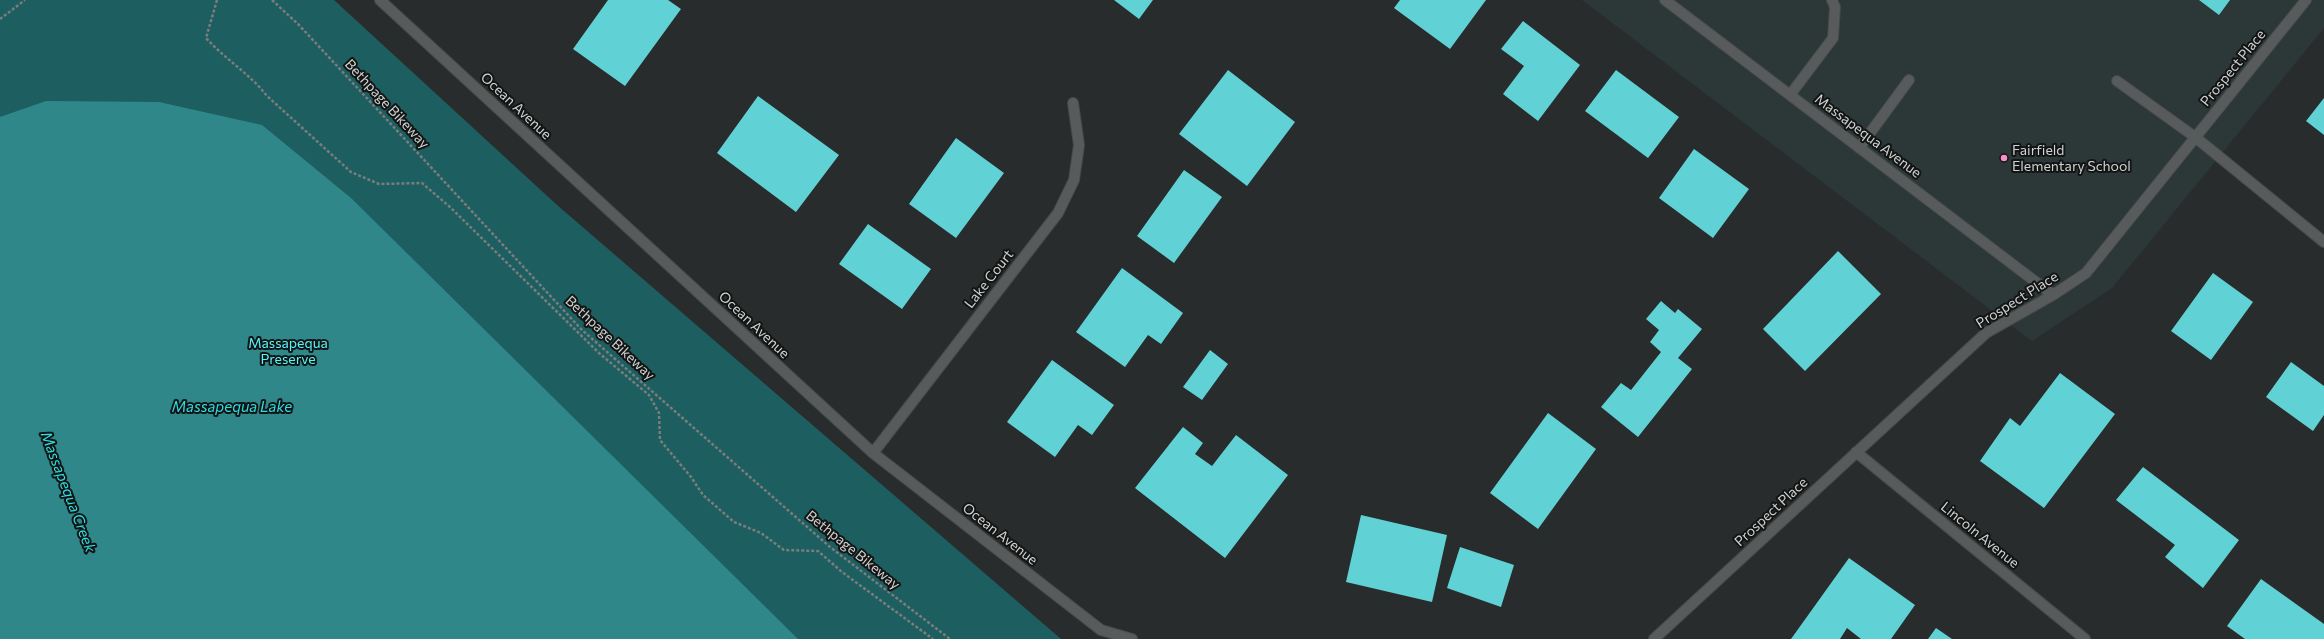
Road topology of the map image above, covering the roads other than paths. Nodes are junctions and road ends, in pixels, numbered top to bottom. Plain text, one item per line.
1 (380, 0) edge
2 (1665, 0) edge
3 (1832, 0) edge
4 (2306, 0) edge
5 (1909, 80) dead end
6 (2117, 81) dead end
7 (1790, 95) junction
8 (1073, 103) dead end
9 (2195, 137) junction
10 (1859, 148) junction
11 (2324, 242) edge
12 (2053, 295) junction
13 (1856, 452) junction
14 (873, 453) junction
15 (1132, 639) edge
16 (1654, 639) edge
17 (2085, 639) edge

1 - 14 street, Ocean Avenue
2 - 7 street, Massapequa Avenue
3 - 7 street
4 - 9 street, Prospect Place
5 - 10 street
6 - 9 street
7 - 10 street, Massapequa Avenue
8 - 14 street, Lake Court
9 - 11 street
9 - 12 street, Prospect Place
10 - 12 street, Massapequa Avenue
12 - 13 street, Prospect Place
13 - 16 street, Prospect Place
13 - 17 street, Lincoln Avenue
14 - 15 street, Ocean Avenue

